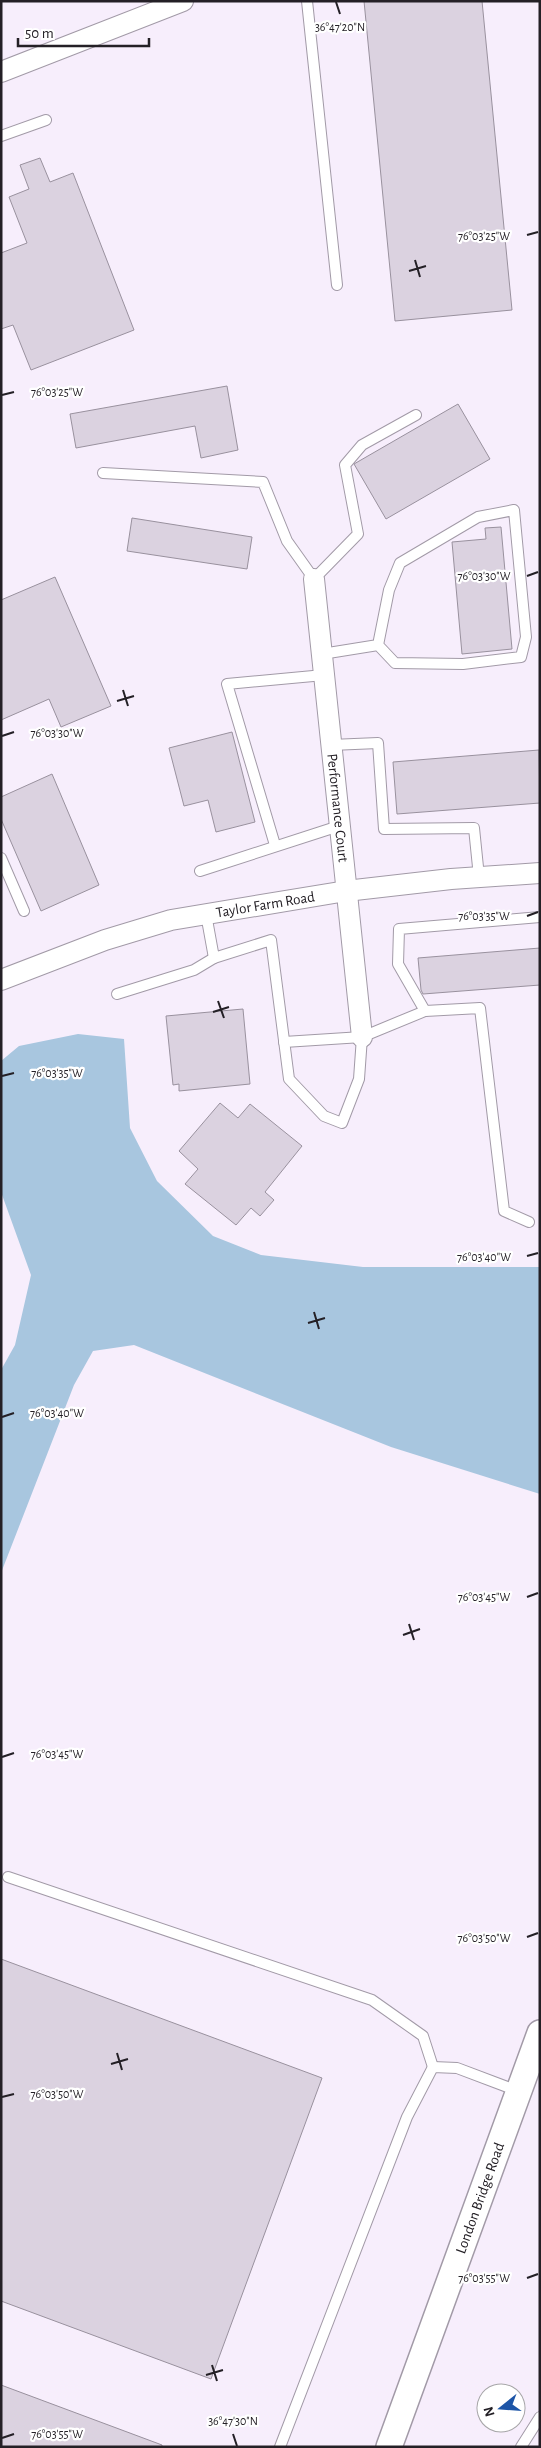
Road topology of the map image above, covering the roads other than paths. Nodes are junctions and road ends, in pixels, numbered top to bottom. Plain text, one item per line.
1 (183, 1) edge
2 (307, 1) edge
3 (1, 72) edge
4 (46, 120) dead end
5 (1, 136) edge
6 (338, 285) dead end
7 (416, 415) dead end
8 (103, 473) dead end
9 (314, 579) junction
10 (378, 645) junction
11 (322, 654) junction
12 (324, 675) junction
13 (331, 745) junction
14 (339, 826) junction
15 (275, 845) junction
16 (1, 858) edge
17 (200, 871) dead end
18 (540, 873) edge
19 (479, 877) junction
20 (346, 891) junction
21 (24, 912) dead end
22 (206, 914) junction
23 (540, 917) edge
24 (214, 958) junction
25 (1, 980) edge
26 (117, 994) dead end
27 (425, 1011) junction
28 (362, 1037) junction
29 (284, 1042) junction
30 (529, 1222) dead end
31 (8, 1877) dead end
32 (538, 2044) edge
33 (433, 2067) junction
34 (518, 2091) junction
35 (540, 2417) edge
36 (280, 2447) edge
37 (389, 2447) edge
38 (521, 2447) edge

1 - 3 street
2 - 6 lane
4 - 5 lane
7 - 9 lane
8 - 9 lane
9 - 11 street, Performance Court
10 - 10 lane
10 - 11 lane
11 - 12 street, Performance Court
12 - 13 street, Performance Court
12 - 15 lane
13 - 14 street, Performance Court
13 - 19 lane
14 - 15 lane
14 - 20 street, Performance Court
15 - 17 lane
16 - 21 lane
18 - 19 street, Taylor Farm Road
19 - 20 street, Taylor Farm Road
20 - 22 street, Taylor Farm Road
20 - 28 street, Performance Court
22 - 24 lane
22 - 25 street, Taylor Farm Road
23 - 27 lane
24 - 26 lane
24 - 29 lane
27 - 28 lane
27 - 30 lane
28 - 29 lane
28 - 29 lane
31 - 33 lane
32 - 34 street, London Bridge Road
33 - 34 lane
33 - 36 lane
34 - 37 street, London Bridge Road
35 - 38 lane

